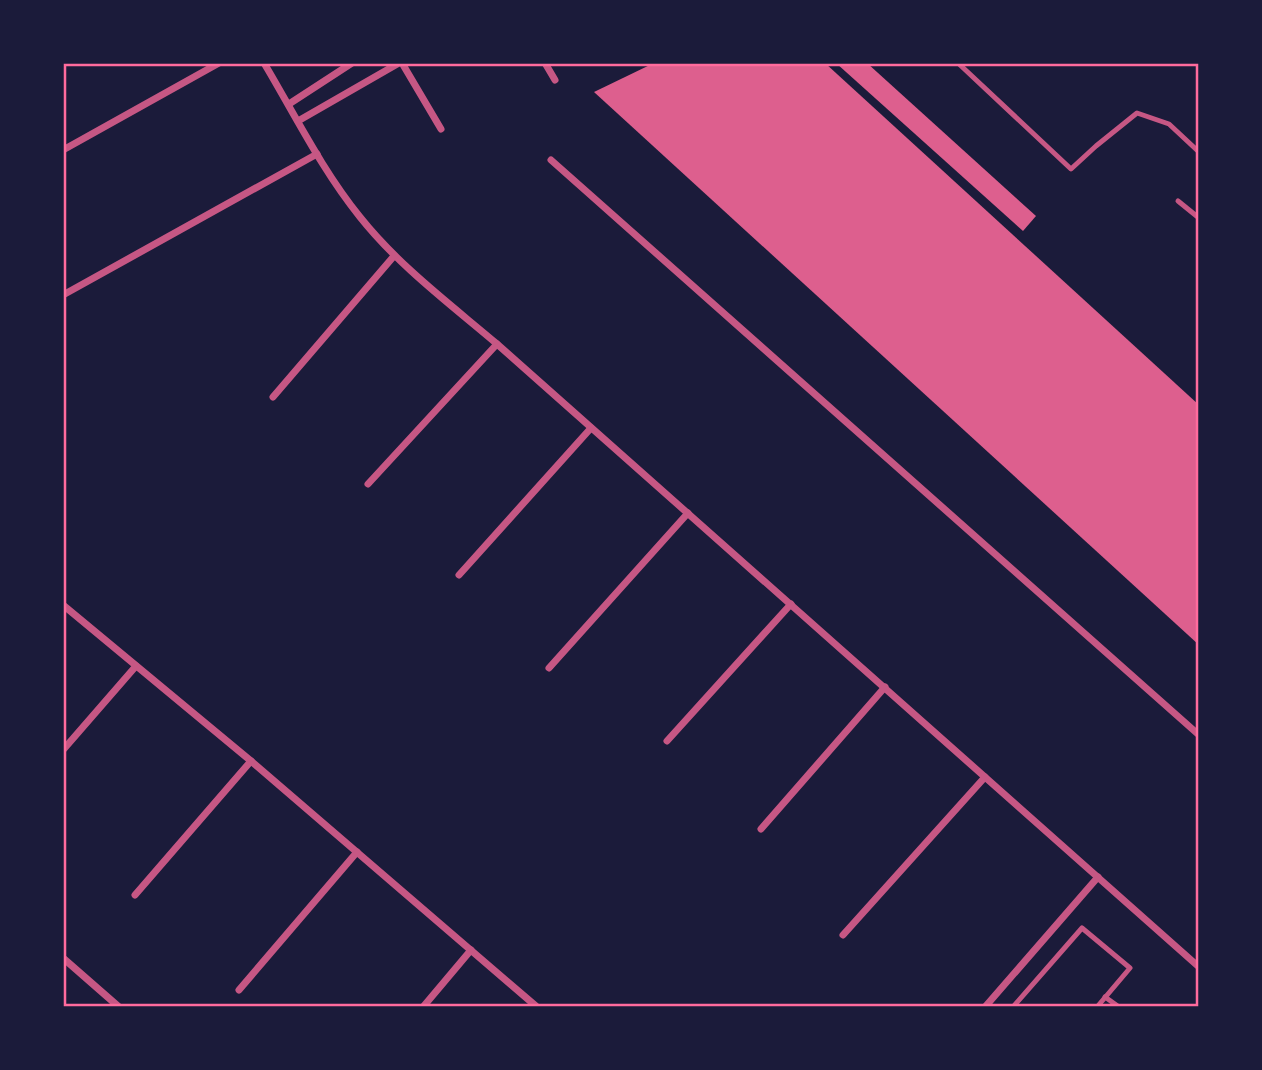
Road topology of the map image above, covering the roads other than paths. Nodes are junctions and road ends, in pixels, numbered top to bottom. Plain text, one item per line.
1 (219, 63) edge
2 (264, 63) edge
3 (352, 63) edge
4 (401, 63) edge
5 (545, 63) edge
6 (958, 63) edge
7 (555, 80) dead end
8 (289, 104) junction
9 (298, 121) junction
10 (441, 128) dead end
11 (63, 150) edge
12 (1199, 152) edge
13 (317, 154) junction
14 (551, 160) dead end
15 (1178, 201) dead end
16 (1199, 218) edge
17 (394, 256) junction
18 (63, 295) edge
19 (497, 344) junction
20 (273, 397) dead end
21 (592, 428) junction
22 (368, 484) dead end
23 (688, 513) junction
24 (458, 575) dead end
25 (791, 604) junction
26 (63, 605) edge
27 (136, 666) junction
28 (549, 668) dead end
29 (885, 687) junction
30 (1199, 735) edge
31 (667, 741) dead end
32 (63, 750) edge
33 (251, 761) junction
34 (985, 777) junction
35 (761, 830) dead end
36 (357, 852) junction
37 (1098, 877) junction
38 (135, 895) dead end
39 (843, 935) dead end
40 (471, 950) junction
41 (63, 958) edge
42 (1199, 967) edge
43 (239, 990) dead end
44 (1105, 997) junction
45 (119, 1007) edge
46 (423, 1007) edge
47 (537, 1007) edge
48 (985, 1007) edge
49 (1013, 1007) edge
50 (1097, 1007) edge
51 (1119, 1007) edge

1 - 11 street
2 - 8 street
3 - 8 street
4 - 9 street
4 - 10 street
5 - 7 street
6 - 12 lane
8 - 9 street
9 - 13 street
13 - 17 street
13 - 18 street
14 - 30 street
15 - 16 lane
17 - 19 street
17 - 20 street
19 - 21 street
19 - 22 street
21 - 23 street
21 - 24 street
23 - 25 street
23 - 28 street
25 - 29 street
25 - 31 street
26 - 27 street
27 - 32 street
27 - 33 street
29 - 34 street
29 - 35 street
33 - 36 street
33 - 38 street
34 - 37 street
34 - 39 street
36 - 40 street
36 - 43 street
37 - 42 street
37 - 48 street
40 - 46 street
40 - 47 street
41 - 45 street
44 - 49 lane
44 - 50 lane
44 - 51 lane

